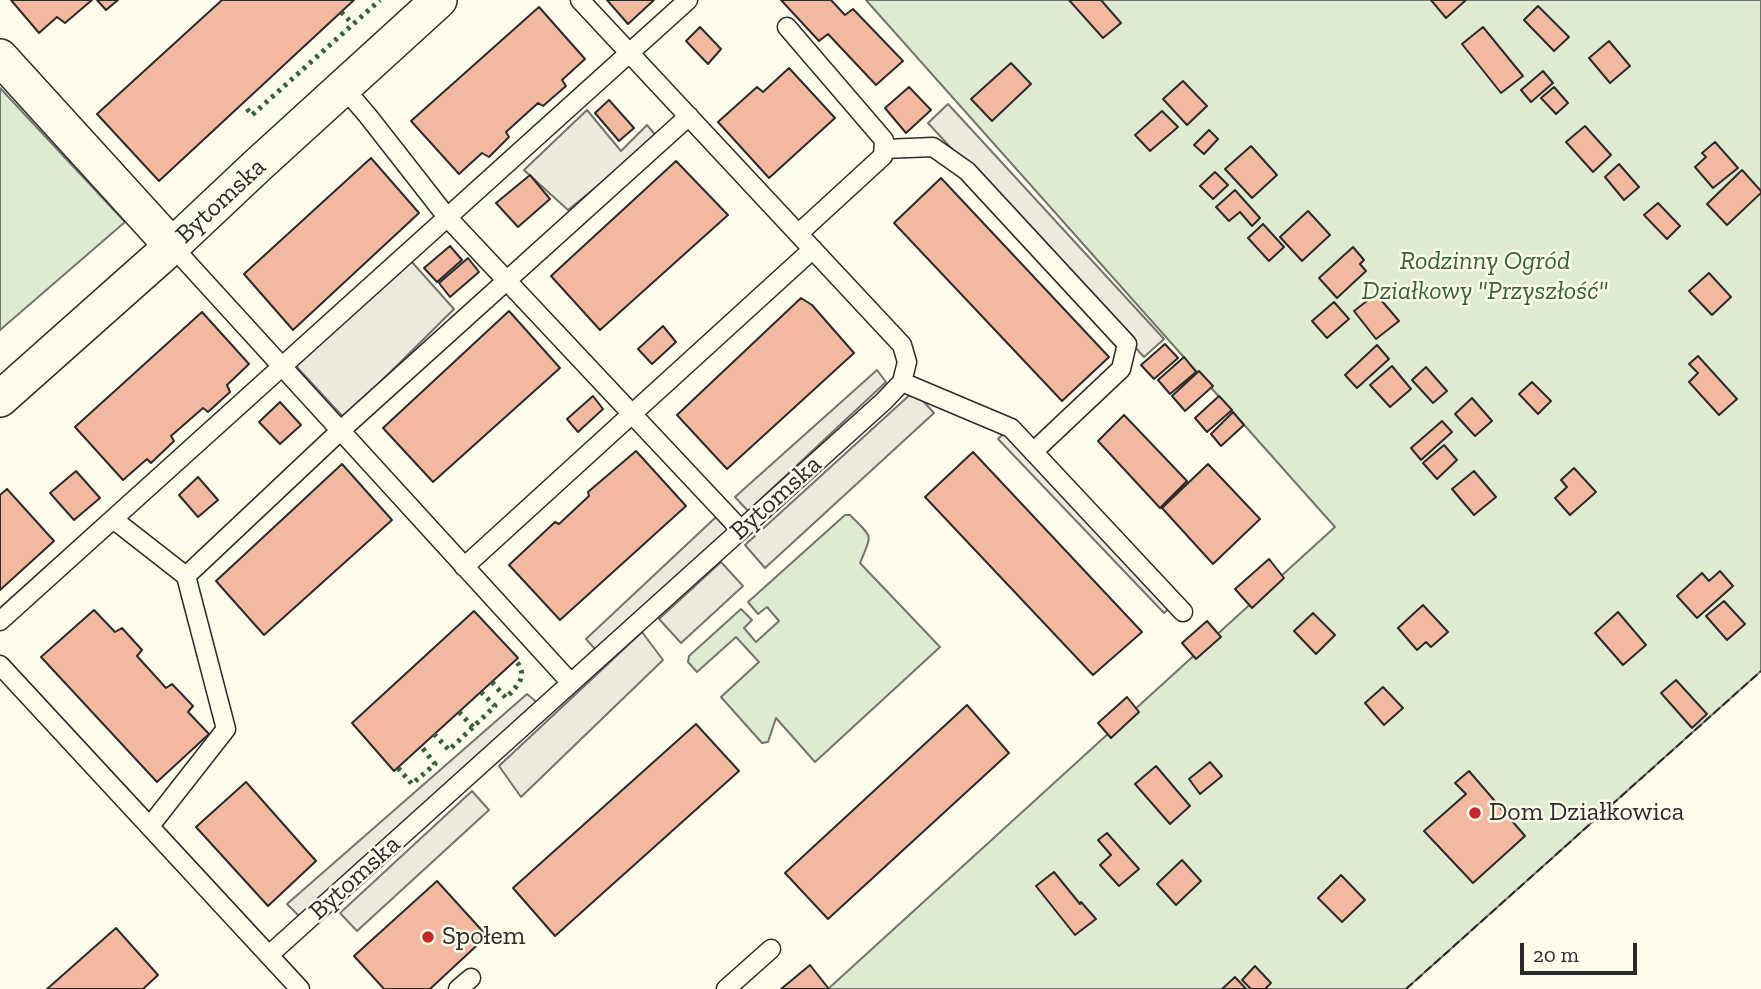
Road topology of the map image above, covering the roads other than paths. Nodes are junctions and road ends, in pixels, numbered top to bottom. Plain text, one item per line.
1 (439, 0) edge
2 (580, 0) edge
3 (688, 0) edge
4 (788, 27) dead end
5 (629, 52) junction
6 (0, 57) edge
7 (344, 88) junction
8 (689, 116) junction
9 (884, 149) junction
10 (447, 217) junction
11 (798, 234) junction
12 (172, 246) junction
13 (813, 249) junction
14 (506, 281) junction
15 (282, 367) junction
16 (902, 382) junction
17 (0, 399) edge
18 (632, 414) junction
19 (341, 431) junction
20 (1033, 452) junction
21 (113, 519) junction
22 (741, 530) junction
23 (464, 567) junction
24 (186, 576) junction
25 (1183, 612) dead end
26 (0, 621) edge
27 (0, 665) edge
28 (570, 683) junction
29 (150, 826) junction
30 (771, 949) dead end
31 (269, 955) junction
32 (300, 989) edge
33 (726, 989) edge

1 - 7 street, Bytomska
2 - 5 lane
3 - 5 lane
4 - 9 lane
5 - 8 lane
5 - 10 lane
6 - 12 street
7 - 10 lane
7 - 12 street, Bytomska
8 - 11 lane
8 - 14 lane
9 - 11 lane
9 - 20 lane
10 - 14 lane
10 - 15 lane
11 - 13 lane
12 - 15 lane
12 - 17 street, Bytomska
13 - 16 lane
13 - 18 lane
14 - 18 lane
14 - 19 lane
15 - 19 lane
15 - 21 lane
16 - 20 lane
16 - 22 lane, Bytomska
18 - 22 lane
18 - 23 lane
19 - 23 lane
19 - 24 lane
20 - 25 lane
21 - 24 lane
21 - 26 lane
22 - 28 lane, Bytomska
23 - 28 lane
24 - 29 lane
27 - 29 lane
28 - 31 lane, Bytomska
29 - 31 lane
30 - 33 lane
31 - 32 lane

